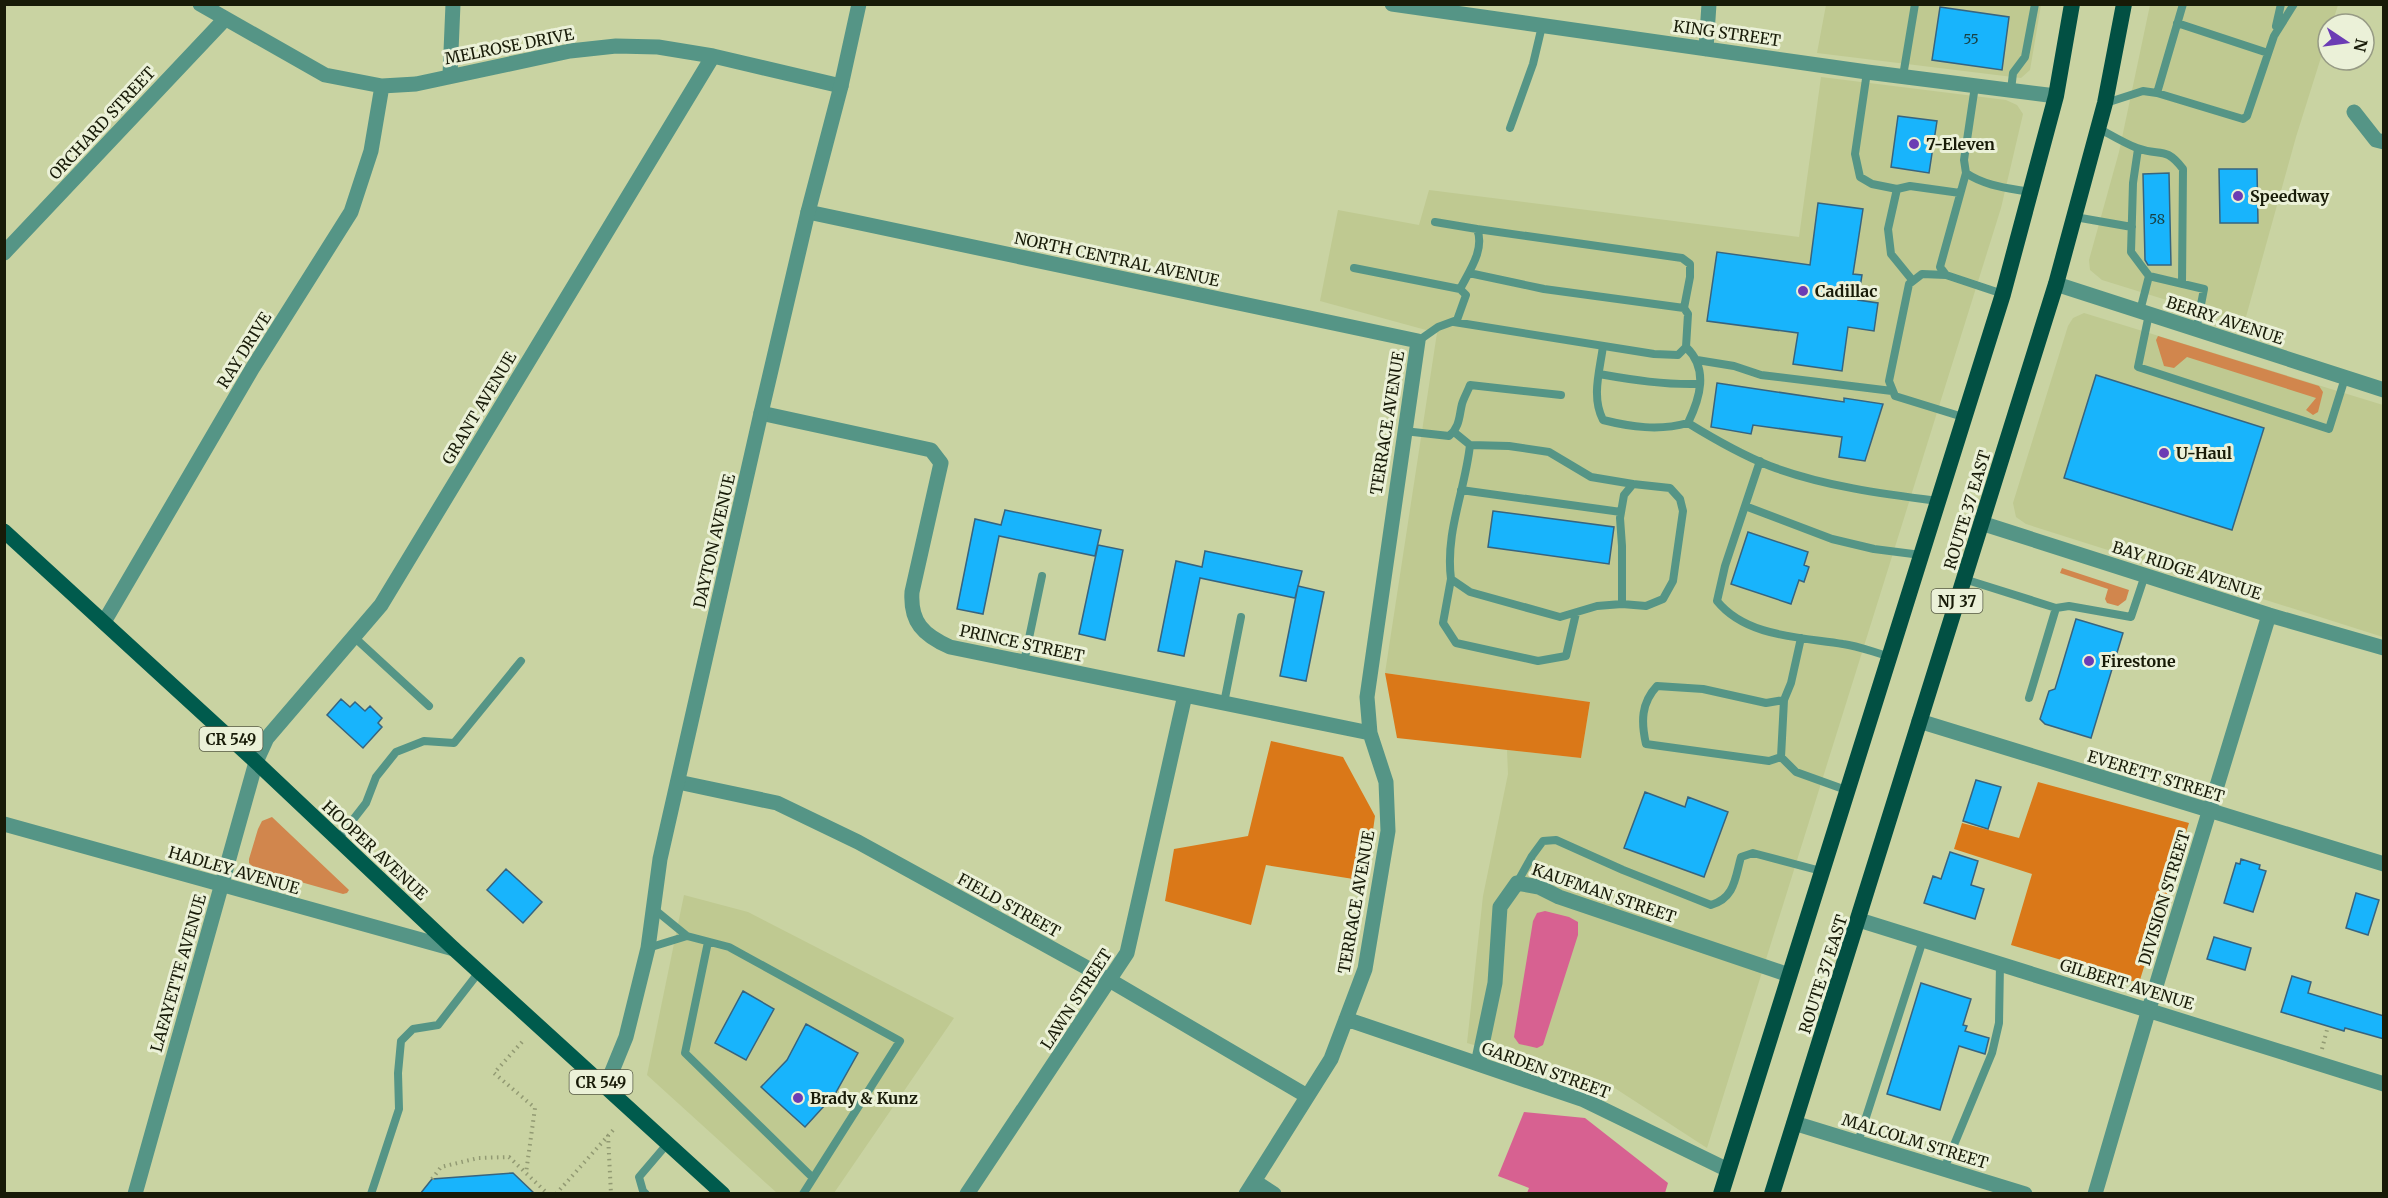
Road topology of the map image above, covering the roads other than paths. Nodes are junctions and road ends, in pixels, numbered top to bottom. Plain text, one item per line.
1 (200, 4) edge
2 (453, 4) edge
3 (859, 4) edge
4 (1392, 4) edge
5 (1709, 4) edge
6 (1915, 4) edge
7 (2035, 4) edge
8 (2072, 4) edge
9 (2124, 4) edge
10 (2282, 4) edge
11 (2294, 4) edge
12 (2183, 5) edge
13 (225, 19) junction
14 (2177, 24) junction
15 (1542, 26) junction
16 (2274, 36) junction
17 (1706, 49) junction
18 (2268, 53) junction
19 (713, 56) junction
20 (1867, 72) junction
21 (450, 75) junction
22 (1903, 76) junction
23 (382, 86) junction
24 (841, 86) junction
25 (1975, 86) junction
26 (2011, 90) junction
27 (2157, 93) junction
28 (2056, 96) junction
29 (2105, 103) junction
30 (2354, 112) dead end
31 (1510, 128) dead end
32 (2098, 128) junction
33 (2384, 142) edge
34 (2138, 149) junction
35 (1966, 173) junction
36 (1897, 189) junction
37 (1960, 193) junction
38 (2032, 193) junction
39 (808, 212) junction
40 (2073, 216) junction
41 (1435, 222) dead end
42 (2132, 227) junction
43 (1477, 229) junction
44 (4, 253) edge
45 (1354, 268) dead end
46 (1469, 273) junction
47 (1946, 276) junction
48 (2149, 276) junction
49 (1912, 281) junction
50 (2056, 284) junction
51 (2182, 284) junction
52 (1460, 289) junction
53 (2003, 294) junction
54 (1684, 308) junction
55 (2145, 313) junction
56 (1454, 322) junction
57 (2196, 330) junction
58 (1418, 341) junction
59 (1603, 346) junction
60 (1686, 347) junction
61 (1697, 360) junction
62 (1599, 374) junction
63 (2345, 378) junction
64 (1699, 384) junction
65 (2384, 390) edge
66 (1892, 391) junction
67 (1562, 395) dead end
68 (761, 413) junction
69 (1963, 417) junction
70 (1688, 423) junction
71 (1404, 431) junction
72 (1454, 432) junction
73 (1470, 445) junction
74 (1760, 461) junction
75 (1633, 484) junction
76 (1461, 490) junction
77 (1938, 501) junction
78 (1745, 506) junction
79 (1621, 512) junction
80 (1981, 524) junction
81 (4, 531) edge
82 (1921, 555) junction
83 (2145, 575) junction
84 (1042, 576) dead end
85 (1451, 579) junction
86 (1964, 579) junction
87 (1622, 604) junction
88 (2056, 608) junction
89 (1576, 613) junction
90 (2269, 615) junction
91 (1241, 617) dead end
92 (104, 622) junction
93 (354, 637) junction
94 (1801, 638) junction
95 (2384, 648) edge
96 (1888, 656) junction
97 (521, 660) dead end
98 (1023, 662) junction
99 (1185, 695) junction
100 (2029, 698) dead end
101 (1784, 700) junction
102 (1224, 703) junction
103 (429, 706) dead end
104 (1918, 721) junction
105 (1370, 733) junction
106 (1781, 757) junction
107 (256, 762) junction
108 (678, 783) junction
109 (1846, 790) junction
110 (2209, 812) junction
111 (4, 824) edge
112 (338, 839) junction
113 (2384, 864) edge
114 (1821, 870) junction
115 (1517, 883) junction
116 (221, 885) junction
117 (654, 909) junction
118 (1859, 920) junction
119 (687, 936) junction
120 (1923, 940) junction
121 (708, 942) junction
122 (648, 948) junction
123 (454, 949) junction
124 (2001, 964) junction
125 (478, 972) junction
126 (1789, 975) junction
127 (1111, 981) junction
128 (2149, 1009) junction
129 (1346, 1018) junction
130 (1478, 1064) junction
131 (2384, 1084) edge
132 (606, 1086) junction
133 (1307, 1096) junction
134 (1794, 1123) junction
135 (1858, 1142) junction
136 (668, 1143) junction
137 (1944, 1169) junction
138 (1728, 1170) junction
139 (813, 1178) junction
140 (1250, 1187) edge
141 (135, 1194) edge
142 (371, 1194) edge
143 (646, 1194) edge
144 (723, 1194) edge
145 (803, 1194) edge
146 (968, 1194) edge
147 (1274, 1194) edge
148 (1721, 1194) edge
149 (1772, 1194) edge
150 (2025, 1194) edge
151 (2095, 1194) edge

1 - 13 street, MELROSE DRIVE
2 - 21 street
3 - 24 street, DAYTON AVENUE
4 - 15 street, KING STREET
5 - 17 street
6 - 22 lane
7 - 26 lane
8 - 28 highway, ROUTE 37 EAST / NJ 37
9 - 29 highway, ROUTE 37 EAST / NJ 37
10 - 16 lane
11 - 16 lane
12 - 14 lane
13 - 23 street, MELROSE DRIVE
13 - 44 street, ORCHARD STREET
14 - 18 lane
14 - 27 lane
15 - 17 street, KING STREET
15 - 31 lane
16 - 18 lane
17 - 20 street, KING STREET
18 - 27 lane
19 - 21 street, MELROSE DRIVE
19 - 24 street, MELROSE DRIVE
19 - 93 street, GRANT AVENUE
20 - 22 street, KING STREET
20 - 36 lane
21 - 23 street, MELROSE DRIVE
22 - 25 street, KING STREET
23 - 92 street, RAY DRIVE
24 - 39 street, DAYTON AVENUE
25 - 26 street, KING STREET
25 - 35 lane
26 - 28 street, KING STREET
27 - 29 lane
28 - 38 highway, ROUTE 37 EAST / NJ 37
29 - 32 highway, ROUTE 37 EAST / NJ 37
30 - 33 street
32 - 34 lane
32 - 40 highway, ROUTE 37 EAST / NJ 37
34 - 42 lane
34 - 51 lane
35 - 37 lane
35 - 38 lane
36 - 37 lane
36 - 49 lane
37 - 47 lane
38 - 53 highway, ROUTE 37 EAST / NJ 37
39 - 58 street, NORTH CENTRAL AVENUE
39 - 68 street, DAYTON AVENUE
40 - 42 lane
40 - 50 highway, ROUTE 37 EAST / NJ 37
41 - 43 lane
42 - 48 lane
43 - 46 lane
43 - 54 lane
45 - 52 lane
46 - 52 lane
46 - 54 lane
47 - 49 lane
47 - 53 lane
48 - 51 lane
48 - 55 lane
49 - 66 lane
50 - 55 street, BERRY AVENUE
50 - 80 highway, ROUTE 37 EAST / NJ 37
51 - 57 lane
52 - 56 lane
53 - 69 highway, ROUTE 37 EAST / NJ 37
54 - 60 lane
55 - 57 street, BERRY AVENUE
55 - 63 lane
56 - 58 lane
56 - 59 lane
57 - 63 street, BERRY AVENUE
58 - 71 street, TERRACE AVENUE
59 - 60 lane
59 - 62 lane
60 - 61 lane
61 - 64 lane
61 - 66 lane
62 - 64 lane
62 - 70 lane
63 - 65 street, BERRY AVENUE
64 - 70 lane
66 - 69 lane
67 - 72 lane
68 - 98 street, PRINCE STREET
68 - 108 street, DAYTON AVENUE
69 - 77 highway, ROUTE 37 EAST / NJ 37
70 - 74 lane
71 - 72 lane
71 - 105 street, TERRACE AVENUE
72 - 73 lane
73 - 75 lane
73 - 76 lane
74 - 77 lane
74 - 78 lane
75 - 79 lane
75 - 87 lane
76 - 79 lane
76 - 85 lane
77 - 82 highway, ROUTE 37 EAST / NJ 37
78 - 82 lane
78 - 94 lane
79 - 87 lane
80 - 83 street, BAY RIDGE AVENUE
80 - 86 highway, ROUTE 37 EAST / NJ 37
81 - 92 main road, HOOPER AVENUE / CR 549
82 - 96 highway, ROUTE 37 EAST / NJ 37
83 - 88 lane
83 - 90 street, BAY RIDGE AVENUE
84 - 98 lane
85 - 89 lane
85 - 89 lane
86 - 88 lane
86 - 104 highway, ROUTE 37 EAST / NJ 37
87 - 89 lane
88 - 100 lane
90 - 95 street, BAY RIDGE AVENUE
90 - 110 street, DIVISION STREET
91 - 102 lane
92 - 107 main road, HOOPER AVENUE / CR 549
93 - 103 lane
93 - 107 street, GRANT AVENUE
94 - 96 lane
94 - 101 lane
96 - 109 highway, ROUTE 37 EAST / NJ 37
97 - 112 lane
98 - 99 street, PRINCE STREET
99 - 102 street, PRINCE STREET
99 - 127 street, LAWN STREET
101 - 106 lane
101 - 106 lane
102 - 105 street, PRINCE STREET
104 - 110 street, EVERETT STREET
104 - 118 highway, ROUTE 37 EAST / NJ 37
105 - 129 street, TERRACE AVENUE
106 - 109 lane
107 - 112 main road, HOOPER AVENUE / CR 549
107 - 116 street, LAFAYETTE AVENUE
108 - 117 street, DAYTON AVENUE
108 - 127 street, FIELD STREET
109 - 114 highway, ROUTE 37 EAST / NJ 37
110 - 113 street, EVERETT STREET
110 - 128 street, DIVISION STREET
111 - 116 street, HADLEY AVENUE
112 - 123 main road, HOOPER AVENUE / CR 549
114 - 115 lane
114 - 126 highway, ROUTE 37 EAST / NJ 37
115 - 126 street, KAUFMAN STREET
115 - 130 street, KAUFMAN STREET
116 - 123 street, HADLEY AVENUE
116 - 141 street, LAFAYETTE AVENUE
117 - 119 lane
117 - 122 street, DAYTON AVENUE
118 - 120 street, GILBERT AVENUE
118 - 134 highway, ROUTE 37 EAST / NJ 37
119 - 121 lane
119 - 122 lane
120 - 124 street, GILBERT AVENUE
120 - 135 lane
121 - 139 lane
121 - 139 lane
122 - 132 street, DAYTON AVENUE
123 - 125 main road, HOOPER AVENUE / CR 549
124 - 128 street, GILBERT AVENUE
124 - 137 lane
125 - 132 main road, HOOPER AVENUE / CR 549
125 - 142 lane
126 - 138 highway, ROUTE 37 EAST / NJ 37
127 - 133 street, FIELD STREET
127 - 146 street, LAWN STREET
128 - 131 street, GILBERT AVENUE
128 - 151 street, DIVISION STREET
129 - 130 street, GARDEN STREET
129 - 133 street, TERRACE AVENUE
130 - 138 street, GARDEN STREET
132 - 136 main road, HOOPER AVENUE / CR 549
133 - 140 street, TERRACE AVENUE
134 - 135 street, MALCOLM STREET
134 - 149 highway, ROUTE 37 EAST / NJ 37
135 - 137 street, MALCOLM STREET
136 - 143 lane
136 - 144 main road, HOOPER AVENUE / CR 549
137 - 150 street, MALCOLM STREET
138 - 148 highway, ROUTE 37 EAST / NJ 37
139 - 145 lane
140 - 147 street

